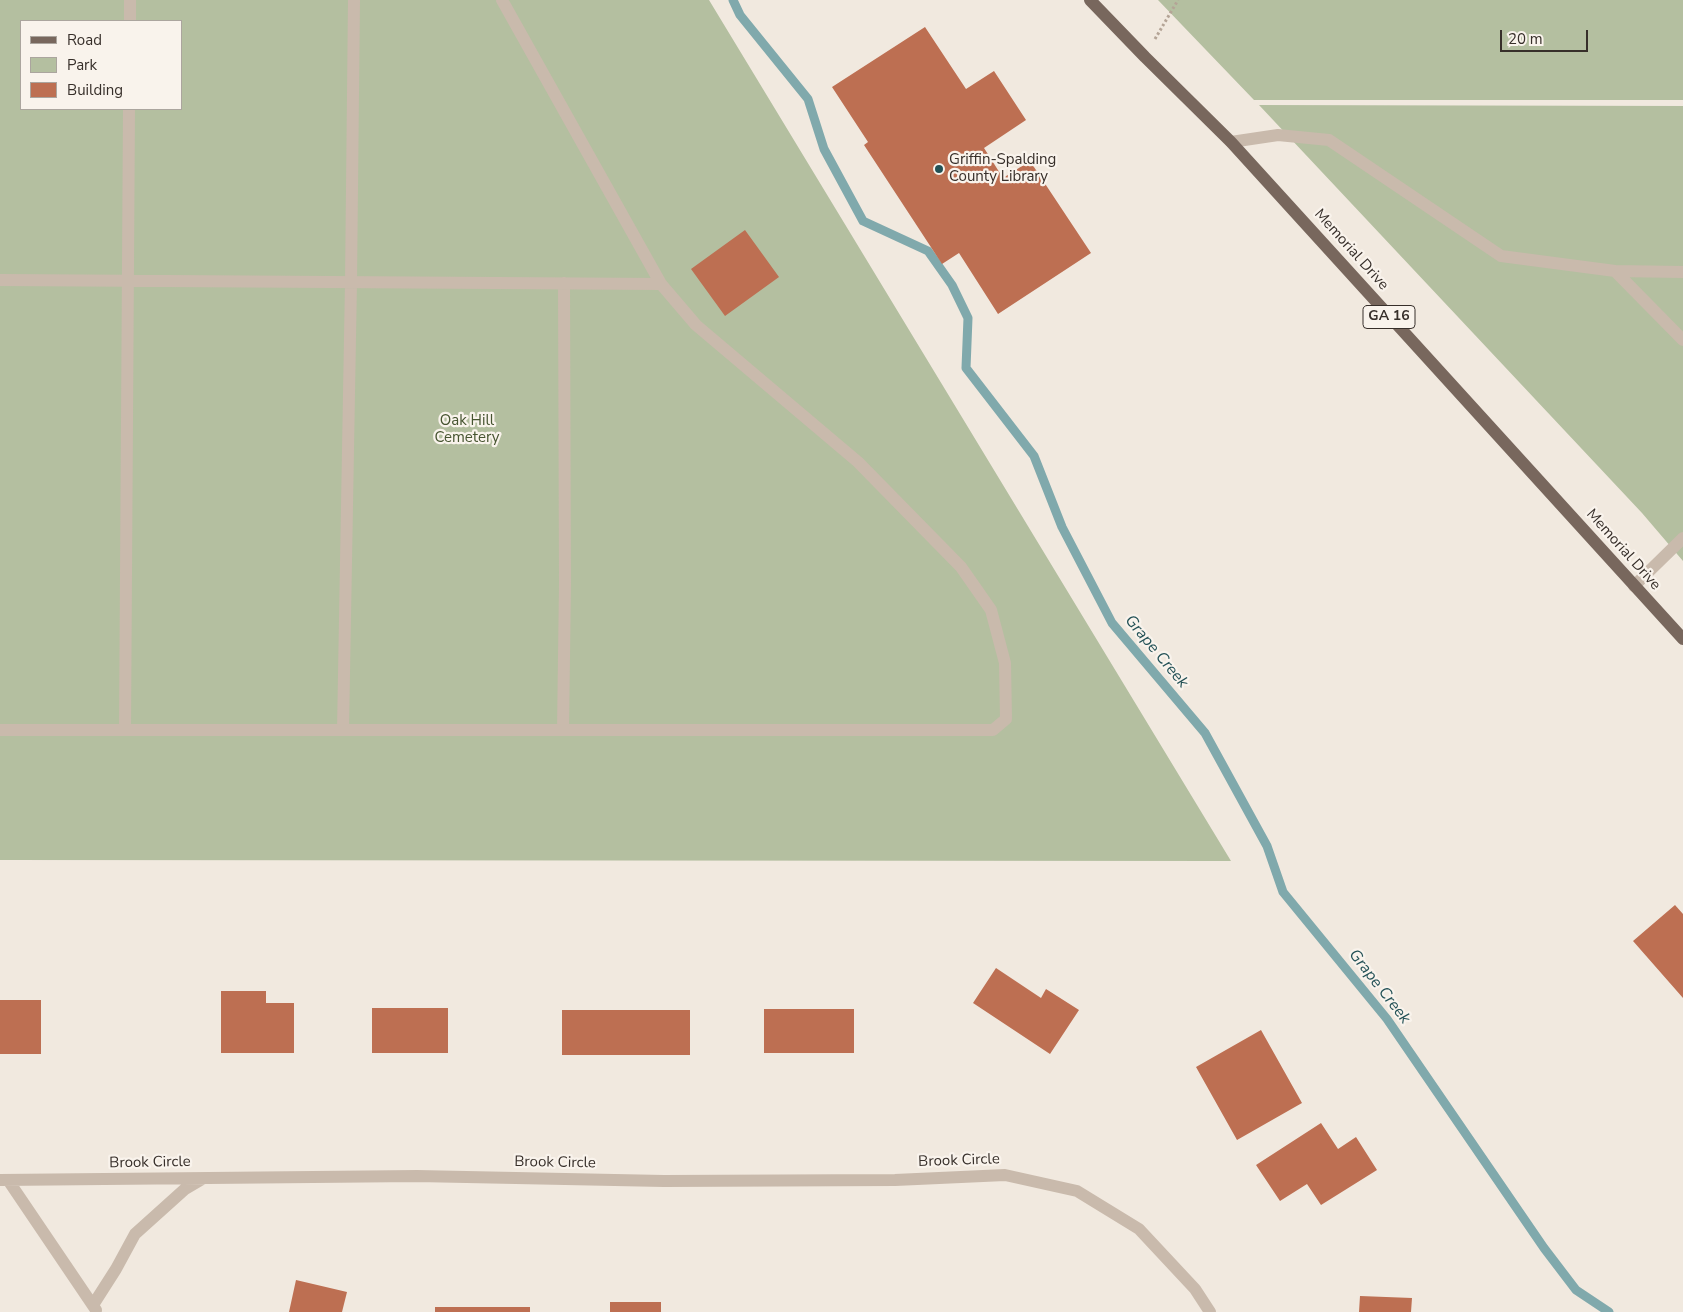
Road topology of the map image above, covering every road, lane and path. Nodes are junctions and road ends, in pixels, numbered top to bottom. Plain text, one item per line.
1 (130, 0) edge
2 (354, 0) edge
3 (502, 0) edge
4 (1090, 0) edge
5 (1178, 0) edge
6 (130, 20) edge
7 (1145, 57) junction
8 (130, 110) edge
9 (1231, 142) junction
10 (1615, 271) junction
11 (1683, 272) edge
12 (0, 280) edge
13 (128, 281) junction
14 (352, 282) junction
15 (564, 283) junction
16 (661, 284) junction
17 (1683, 340) edge
18 (1683, 538) edge
19 (1634, 586) junction
20 (1683, 639) edge
21 (0, 730) edge
22 (125, 730) junction
23 (343, 730) junction
24 (563, 730) junction
25 (203, 1178) junction
26 (4, 1180) edge
27 (95, 1308) edge
28 (1210, 1312) edge

1 - 6 street
2 - 14 street
3 - 16 street
4 - 7 main road, Memorial Drive / GA 16
5 - 7 path
7 - 9 main road, Memorial Drive / GA 16
8 - 13 street
9 - 10 street
9 - 19 main road, Memorial Drive / GA 16
10 - 11 street
10 - 17 street
12 - 13 street
13 - 14 street
13 - 22 street
14 - 15 street
14 - 23 street
15 - 16 street
15 - 24 street
16 - 24 street
18 - 19 street
19 - 20 main road, Memorial Drive / GA 16
21 - 22 street
22 - 23 street
23 - 24 street
25 - 26 street, Brook Circle
25 - 27 street
25 - 28 street, Brook Circle
26 - 27 street, Brook Circle

